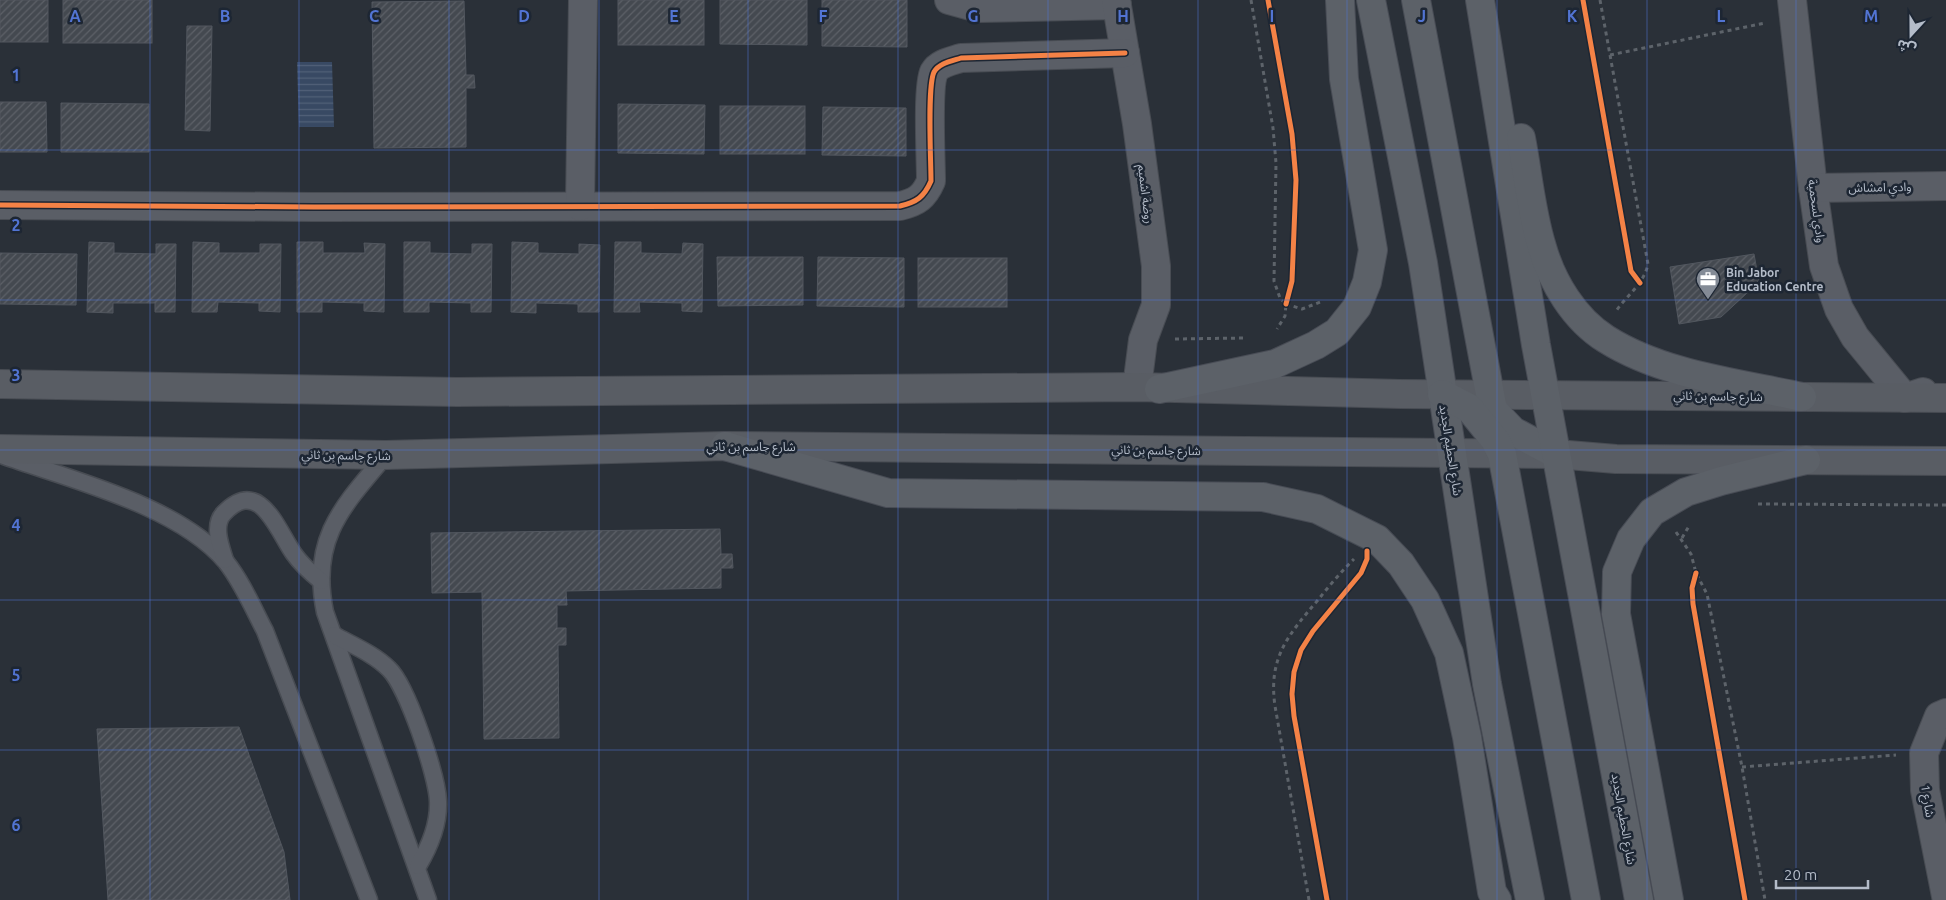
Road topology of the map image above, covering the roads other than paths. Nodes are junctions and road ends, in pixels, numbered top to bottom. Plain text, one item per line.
1 (583, 0) edge
2 (950, 0) edge
3 (1340, 0) edge
4 (1371, 0) edge
5 (1416, 0) edge
6 (1480, 0) edge
7 (1494, 0) edge
8 (1117, 2) edge
9 (1794, 8) edge
10 (1125, 53) junction
11 (1946, 186) edge
12 (1813, 188) junction
13 (0, 205) edge
14 (580, 206) junction
15 (0, 384) edge
16 (1946, 385) edge
17 (1148, 388) junction
18 (1442, 394) junction
19 (1489, 394) junction
20 (1545, 394) junction
21 (1802, 397) junction
22 (1905, 398) junction
23 (1946, 398) edge
24 (725, 446) junction
25 (0, 450) edge
26 (1451, 453) junction
27 (0, 454) edge
28 (1502, 454) junction
29 (1556, 454) junction
30 (386, 455) junction
31 (1806, 460) junction
32 (1913, 462) junction
33 (1946, 462) edge
34 (1946, 474) edge
35 (226, 562) junction
36 (321, 581) junction
37 (334, 635) junction
38 (1946, 713) edge
39 (418, 866) junction
40 (1946, 896) edge
41 (369, 900) edge
42 (428, 900) edge
43 (1497, 900) edge
44 (1530, 900) edge
45 (1586, 900) edge
46 (1638, 900) edge
47 (1668, 900) edge

1 - 14 street
2 - 8 street
3 - 17 main road
4 - 18 main road, شارع الحطيم الجديد
5 - 19 main road
6 - 20 main road, شارع الحطيم الجديد
7 - 21 main road
8 - 10 street, روضة اشميم
9 - 12 street, وادي لسحمية
10 - 14 street
10 - 17 street, روضة اشميم
11 - 12 street, وادي امشاش
12 - 22 street, وادي لسحمية
13 - 14 street
15 - 17 main road
16 - 22 street
17 - 18 main road
18 - 19 main road, شارع جاسم بن ثاني
18 - 26 main road, شارع الحطيم الجديد
18 - 28 main road
19 - 20 main road, شارع جاسم بن ثاني
19 - 29 main road
20 - 21 main road, شارع جاسم بن ثاني
20 - 29 main road, شارع الحطيم الجديد
21 - 22 main road, شارع جاسم بن ثاني
22 - 23 main road, شارع جاسم بن ثاني
24 - 26 main road, شارع جاسم بن ثاني
24 - 30 main road, شارع جاسم بن ثاني
24 - 43 main road
25 - 30 main road, شارع جاسم بن ثاني
26 - 28 main road, شارع جاسم بن ثاني
26 - 44 main road, شارع الحطيم الجديد
27 - 35 lane
28 - 29 main road, شارع جاسم بن ثاني
28 - 45 main road
29 - 31 main road
29 - 46 main road, شارع الحطيم الجديد
30 - 36 lane
31 - 32 main road
31 - 47 main road
32 - 33 main road
32 - 34 street
35 - 36 lane
35 - 41 lane
36 - 37 lane
37 - 39 lane
37 - 39 lane
38 - 40 street, شارع 1
39 - 42 lane

